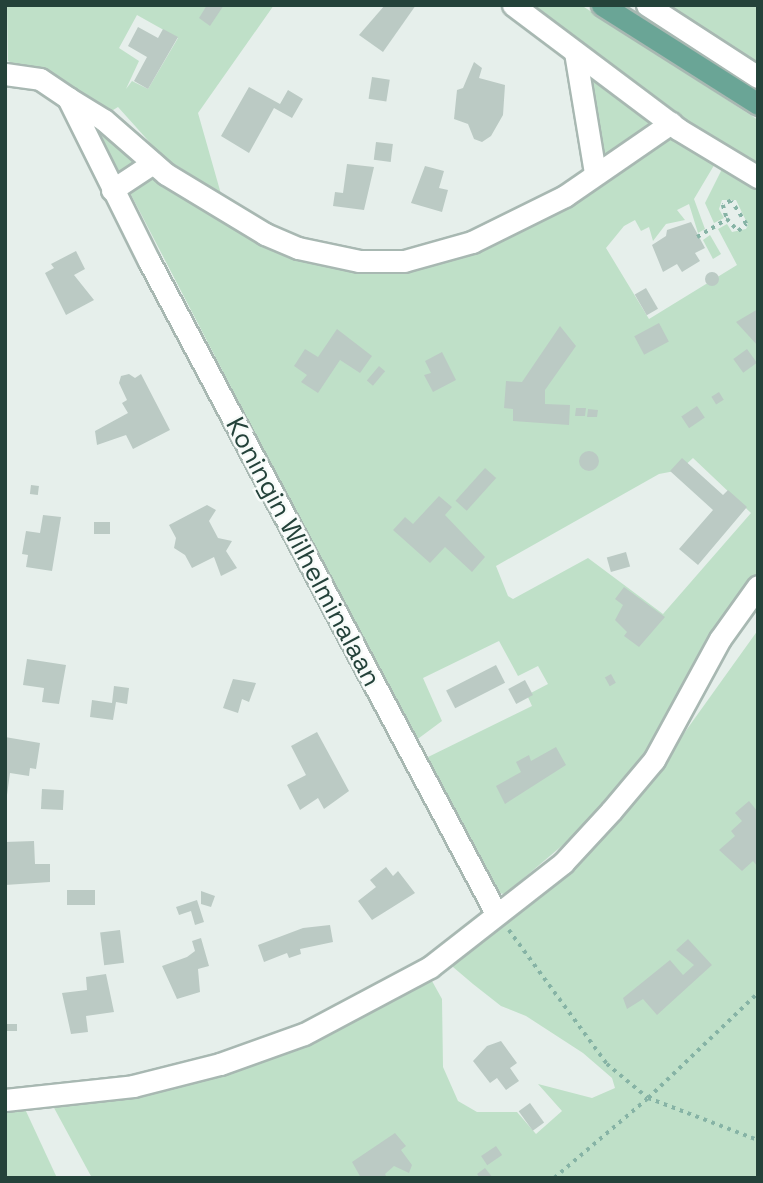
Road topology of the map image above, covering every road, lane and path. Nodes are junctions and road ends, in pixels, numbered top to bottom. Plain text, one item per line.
1 (513, 5) edge
2 (602, 5) edge
3 (647, 5) edge
4 (575, 52) junction
5 (5, 74) edge
6 (758, 77) edge
7 (68, 98) junction
8 (758, 104) edge
9 (671, 123) junction
10 (153, 163) junction
11 (595, 173) junction
12 (758, 177) edge
13 (112, 190) junction
14 (727, 219) junction
15 (698, 237) dead end
16 (758, 586) edge
17 (496, 913) junction
18 (758, 993) edge
19 (648, 1098) junction
20 (5, 1100) edge
21 (758, 1140) edge
22 (554, 1178) edge

1 - 4 street
2 - 8 main road
3 - 6 street
4 - 9 street
4 - 11 street
5 - 7 street
7 - 10 street
7 - 13 street, Koningin Wilhelminalaan
9 - 11 street
9 - 12 street
10 - 11 street
10 - 13 street
13 - 17 street, Koningin Wilhelminalaan
14 - 14 path
14 - 15 path
16 - 17 street
17 - 19 path
17 - 20 street
18 - 19 path
19 - 21 path
19 - 22 path

